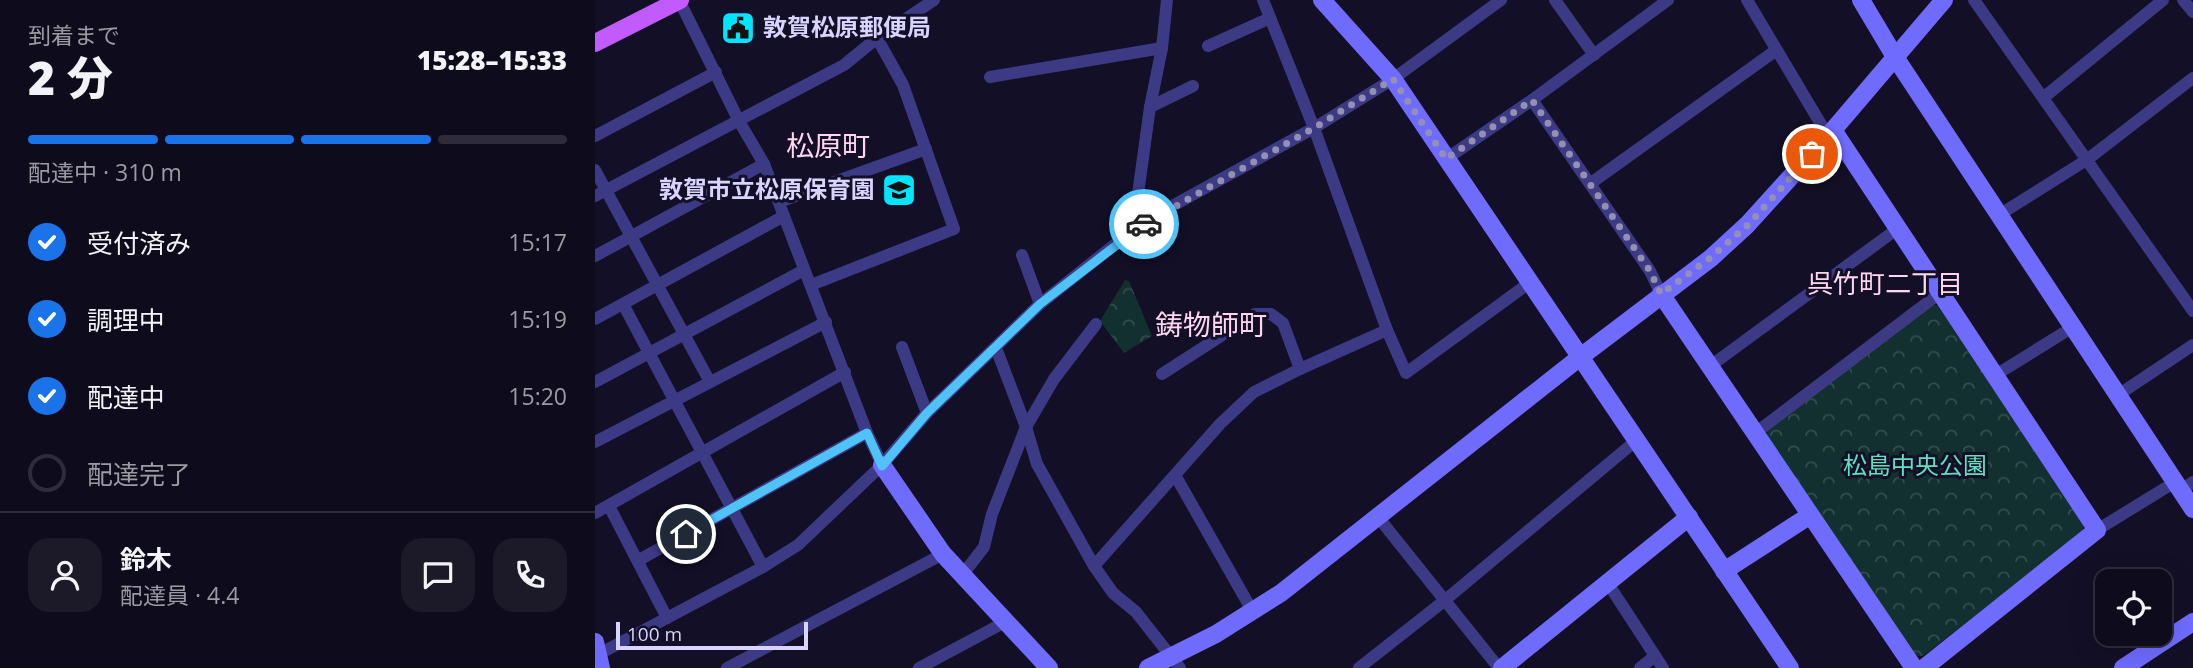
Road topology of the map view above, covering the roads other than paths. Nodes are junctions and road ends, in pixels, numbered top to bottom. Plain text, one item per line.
1 (680, 0) edge
2 (934, 0) edge
3 (1167, 0) edge
4 (1263, 0) edge
5 (1322, 0) edge
6 (1501, 0) edge
7 (1555, 0) edge
8 (1668, 0) edge
9 (1747, 0) edge
10 (1861, 0) edge
11 (1944, 0) edge
12 (1974, 0) edge
13 (2163, 0) edge
14 (2183, 0) edge
15 (2193, 12) edge
16 (1270, 18) junction
17 (877, 38) junction
18 (595, 43) edge
19 (1208, 46) dead end
20 (1161, 48) junction
21 (1775, 51) junction
22 (1594, 55) junction
23 (1895, 57) junction
24 (716, 72) junction
25 (990, 77) dead end
26 (2193, 78) edge
27 (1393, 79) junction
28 (1192, 86) dead end
29 (2043, 98) junction
30 (1532, 100) junction
31 (1150, 107) junction
32 (740, 121) junction
33 (1314, 128) junction
34 (1830, 133) junction
35 (595, 136) edge
36 (926, 149) junction
37 (1446, 159) junction
38 (2088, 159) junction
39 (764, 164) junction
40 (595, 170) edge
41 (1591, 183) junction
42 (601, 193) edge
43 (779, 202) junction
44 (1999, 215) junction
45 (784, 216) junction
46 (1897, 229) junction
47 (1133, 230) junction
48 (631, 237) junction
49 (1022, 255) dead end
50 (595, 256) edge
51 (804, 270) junction
52 (1529, 283) junction
53 (657, 285) junction
54 (811, 285) junction
55 (1940, 293) junction
56 (1661, 294) junction
57 (622, 304) junction
58 (1040, 304) junction
59 (2193, 311) edge
60 (595, 319) edge
61 (826, 323) junction
62 (1096, 324) dead end
63 (2073, 327) junction
64 (1387, 330) junction
65 (685, 333) junction
66 (2193, 345) edge
67 (902, 347) dead end
68 (996, 348) junction
69 (647, 353) junction
70 (1579, 358) junction
71 (1709, 367) junction
72 (1300, 369) junction
73 (845, 372) junction
74 (1163, 374) dead end
75 (1994, 376) junction
76 (595, 382) edge
77 (711, 382) junction
78 (2118, 395) junction
79 (674, 401) junction
80 (927, 413) junction
81 (1027, 427) junction
82 (867, 433) junction
83 (1754, 434) junction
84 (1638, 439) junction
85 (595, 442) edge
86 (703, 454) junction
87 (882, 466) junction
88 (1175, 475) junction
89 (2183, 485) edge
90 (609, 506) junction
91 (733, 508) junction
92 (2193, 509) edge
93 (595, 513) edge
94 (1809, 516) junction
95 (1378, 517) junction
96 (1689, 517) junction
97 (2097, 530) junction
98 (943, 554) junction
99 (639, 560) junction
100 (1094, 566) junction
101 (763, 567) junction
102 (1724, 572) junction
103 (963, 574) junction
104 (1607, 582) junction
105 (1444, 601) junction
106 (1253, 612) junction
107 (667, 618) junction
108 (1007, 621) junction
109 (2193, 622) edge
110 (598, 655) edge
111 (1655, 656) junction
112 (1176, 662) edge
113 (727, 668) edge
114 (919, 668) edge
115 (1049, 668) edge
116 (1148, 668) edge
117 (1359, 668) edge
118 (1500, 668) edge
119 (1640, 668) edge
120 (1663, 668) edge
121 (1790, 668) edge
122 (1914, 668) edge
123 (1924, 668) edge
124 (2123, 668) edge

1 - 18 main road
1 - 24 street
2 - 17 street
3 - 20 street
4 - 16 street
5 - 27 street
6 - 27 street
7 - 22 street
8 - 22 street
9 - 21 street
10 - 23 street
11 - 23 street
12 - 29 street
13 - 29 street
14 - 15 street
16 - 19 street
16 - 33 street
17 - 32 street
17 - 36 street
20 - 25 street
20 - 31 street
21 - 34 street
21 - 41 street
22 - 30 street
23 - 34 street
23 - 44 street
24 - 32 street
24 - 35 street
26 - 38 street
27 - 33 street
27 - 37 street
28 - 31 street
29 - 38 street
30 - 37 street
30 - 41 street
31 - 47 street
32 - 39 street
32 - 42 street
33 - 47 street
33 - 64 street
34 - 46 street
34 - 56 street
36 - 43 street
36 - 54 street
37 - 52 street
38 - 44 street
38 - 59 street
39 - 43 street
39 - 48 street
40 - 42 street
41 - 56 street
42 - 48 street
43 - 45 street
44 - 63 street
45 - 51 street
45 - 53 street
46 - 55 street
46 - 71 street
47 - 58 street
48 - 50 street
48 - 53 street
49 - 58 street
51 - 54 street
51 - 65 street
52 - 64 street
52 - 70 street
53 - 57 street
53 - 65 street
54 - 61 street
55 - 75 street
55 - 83 street
56 - 70 street
56 - 71 street
57 - 60 street
57 - 69 street
58 - 68 street
61 - 73 street
61 - 77 street
62 - 81 street
63 - 75 street
63 - 78 street
64 - 72 street
65 - 69 street
65 - 77 street
66 - 78 street
67 - 80 street
68 - 80 street
68 - 81 street
69 - 76 street
69 - 79 street
70 - 84 street
70 - 95 street
71 - 83 street
72 - 74 street
72 - 88 street
73 - 82 street
73 - 86 street
75 - 97 street
77 - 79 street
78 - 89 street
79 - 85 street
79 - 86 street
80 - 87 street
81 - 100 street
81 - 103 street
82 - 87 street
82 - 91 street
83 - 94 street
84 - 96 street
84 - 105 street
86 - 90 street
86 - 91 street
87 - 98 street
87 - 101 street
88 - 100 street
88 - 106 street
89 - 92 street
89 - 97 street
90 - 93 street
90 - 99 street
91 - 99 street
91 - 101 street
94 - 102 street
94 - 122 street
95 - 105 street
95 - 106 street
96 - 102 street
96 - 104 street
97 - 123 street
98 - 103 street
98 - 113 street
99 - 107 street
100 - 112 street
101 - 107 street
102 - 121 street
103 - 108 street
104 - 111 street
104 - 118 street
105 - 117 street
105 - 118 street
106 - 112 street
107 - 110 street
108 - 114 street
108 - 115 street
109 - 124 street
111 - 119 street
111 - 120 street
112 - 116 street

